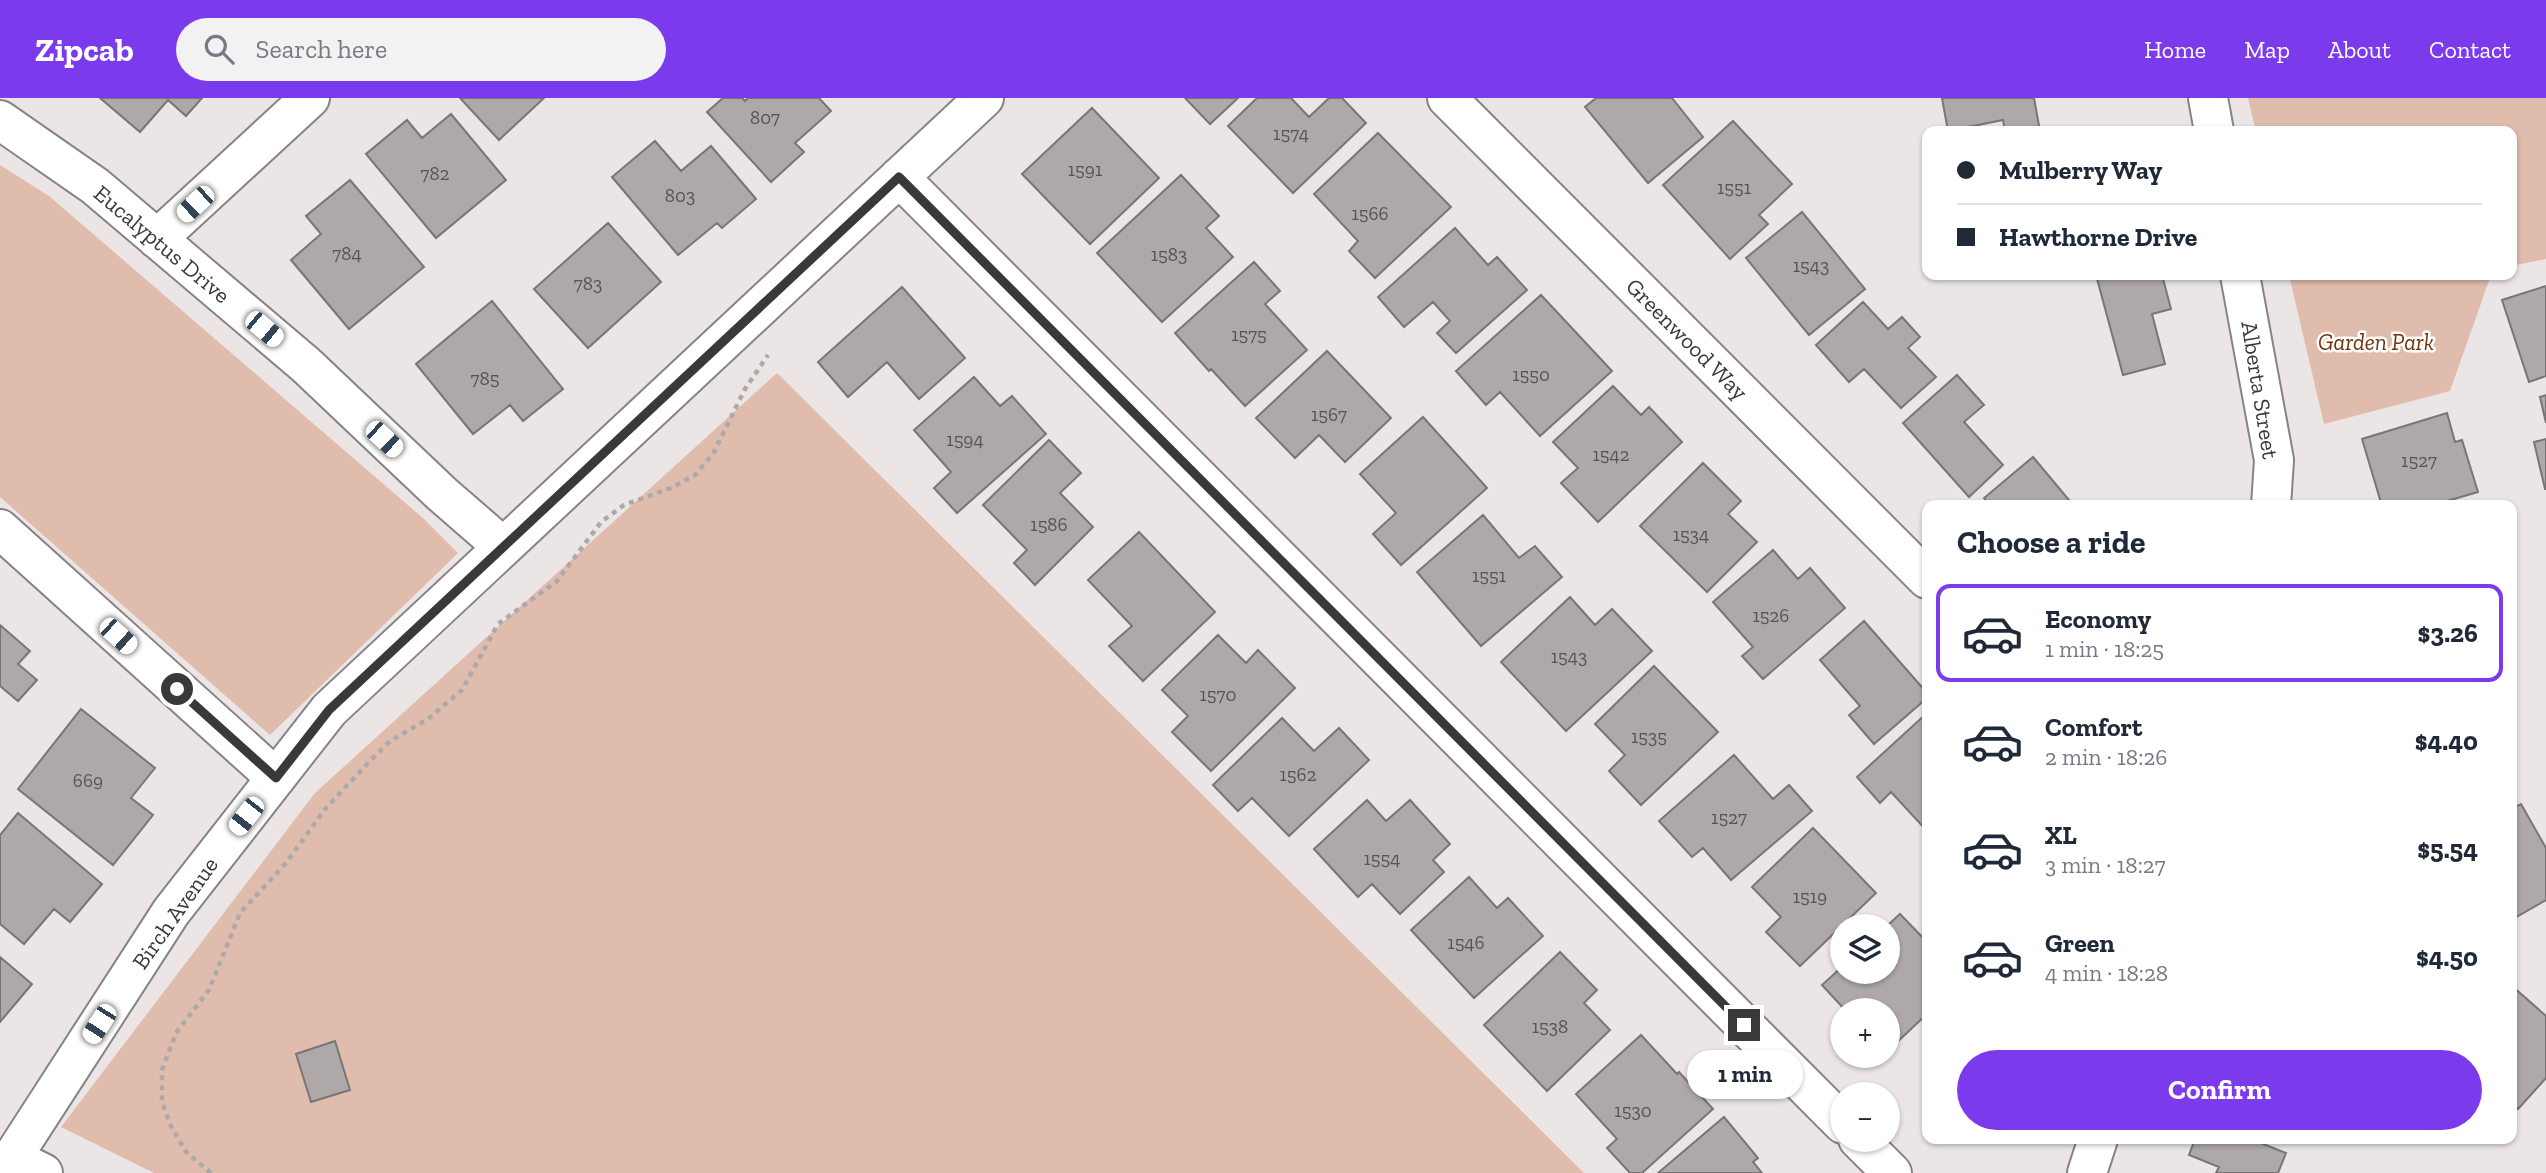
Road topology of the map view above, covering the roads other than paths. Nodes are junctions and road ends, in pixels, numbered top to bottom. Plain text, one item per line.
1 (310, 98) edge
2 (984, 98) edge
3 (1447, 98) edge
4 (2208, 98) edge
5 (0, 120) edge
6 (2213, 126) edge
7 (899, 177) junction
8 (157, 239) junction
9 (2241, 280) edge
10 (2271, 500) edge
11 (0, 529) edge
12 (503, 547) junction
13 (1922, 574) edge
14 (276, 778) junction
15 (1830, 1111) edge
16 (2096, 1144) edge
17 (1871, 1152) edge
18 (20, 1168) edge
19 (1892, 1173) edge
20 (2087, 1173) edge

1 - 8 street
2 - 7 street, Birch Avenue
3 - 13 street, Greenwood Way
4 - 6 street
5 - 8 street, Eucalyptus Drive
7 - 12 street, Birch Avenue
7 - 15 street
8 - 12 street, Eucalyptus Drive
9 - 10 street, Alberta Street
11 - 14 street
12 - 14 street, Birch Avenue
14 - 18 street, Birch Avenue
16 - 20 street
17 - 19 street

